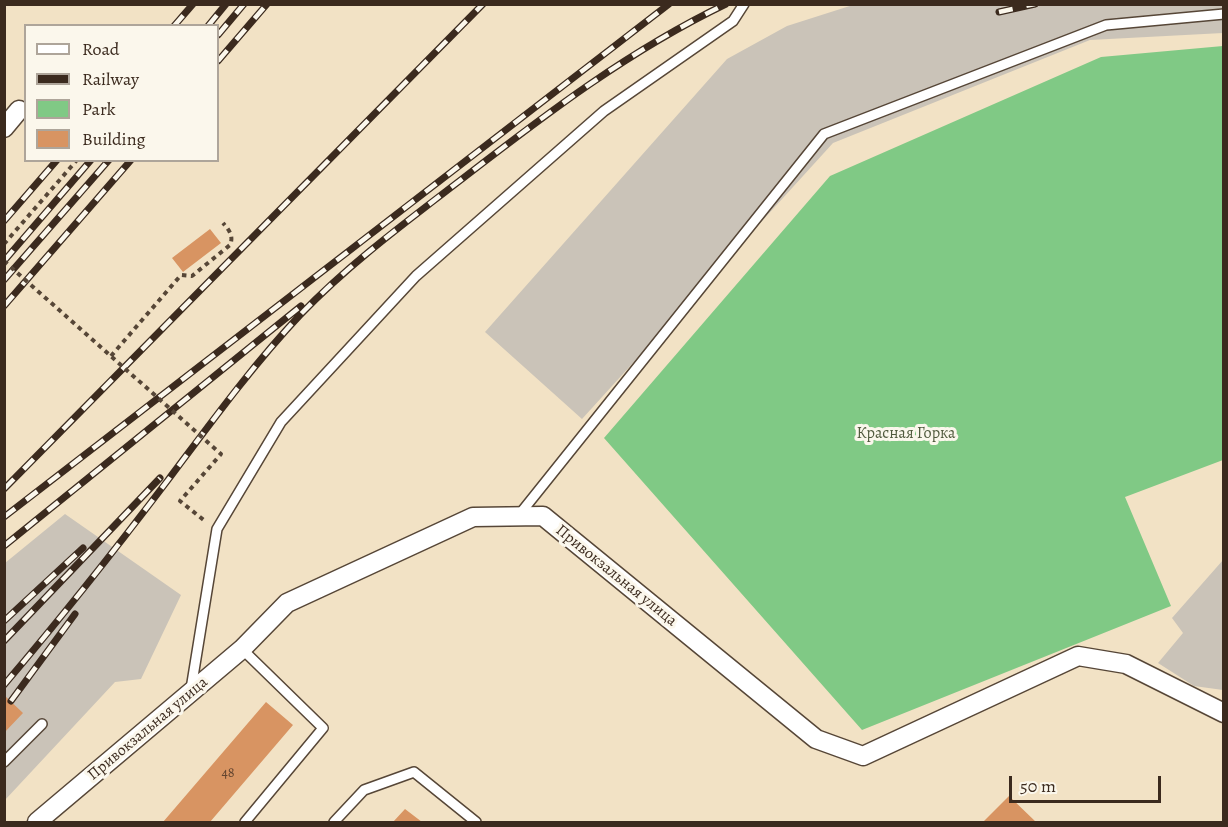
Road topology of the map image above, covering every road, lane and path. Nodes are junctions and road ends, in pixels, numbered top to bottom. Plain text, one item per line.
1 (744, 4) edge
2 (1224, 14) edge
3 (19, 110) dead end
4 (4, 128) edge
5 (75, 162) edge
6 (223, 223) dead end
7 (4, 244) edge
8 (4, 261) edge
9 (111, 356) junction
10 (518, 517) junction
11 (205, 521) dead end
12 (242, 650) junction
13 (191, 693) junction
14 (1224, 713) edge
15 (42, 724) dead end
16 (4, 762) edge
17 (37, 822) edge
18 (245, 822) edge
19 (334, 822) edge
20 (476, 822) edge

1 - 13 lane
2 - 10 lane
3 - 4 street
5 - 7 path
6 - 9 path
8 - 9 path, bridge
9 - 11 path, bridge
10 - 12 street, Привокзальная улица
10 - 14 street, Привокзальная улица
12 - 13 street, Привокзальная улица
12 - 18 lane
13 - 17 street, Привокзальная улица
15 - 16 lane
19 - 20 lane

